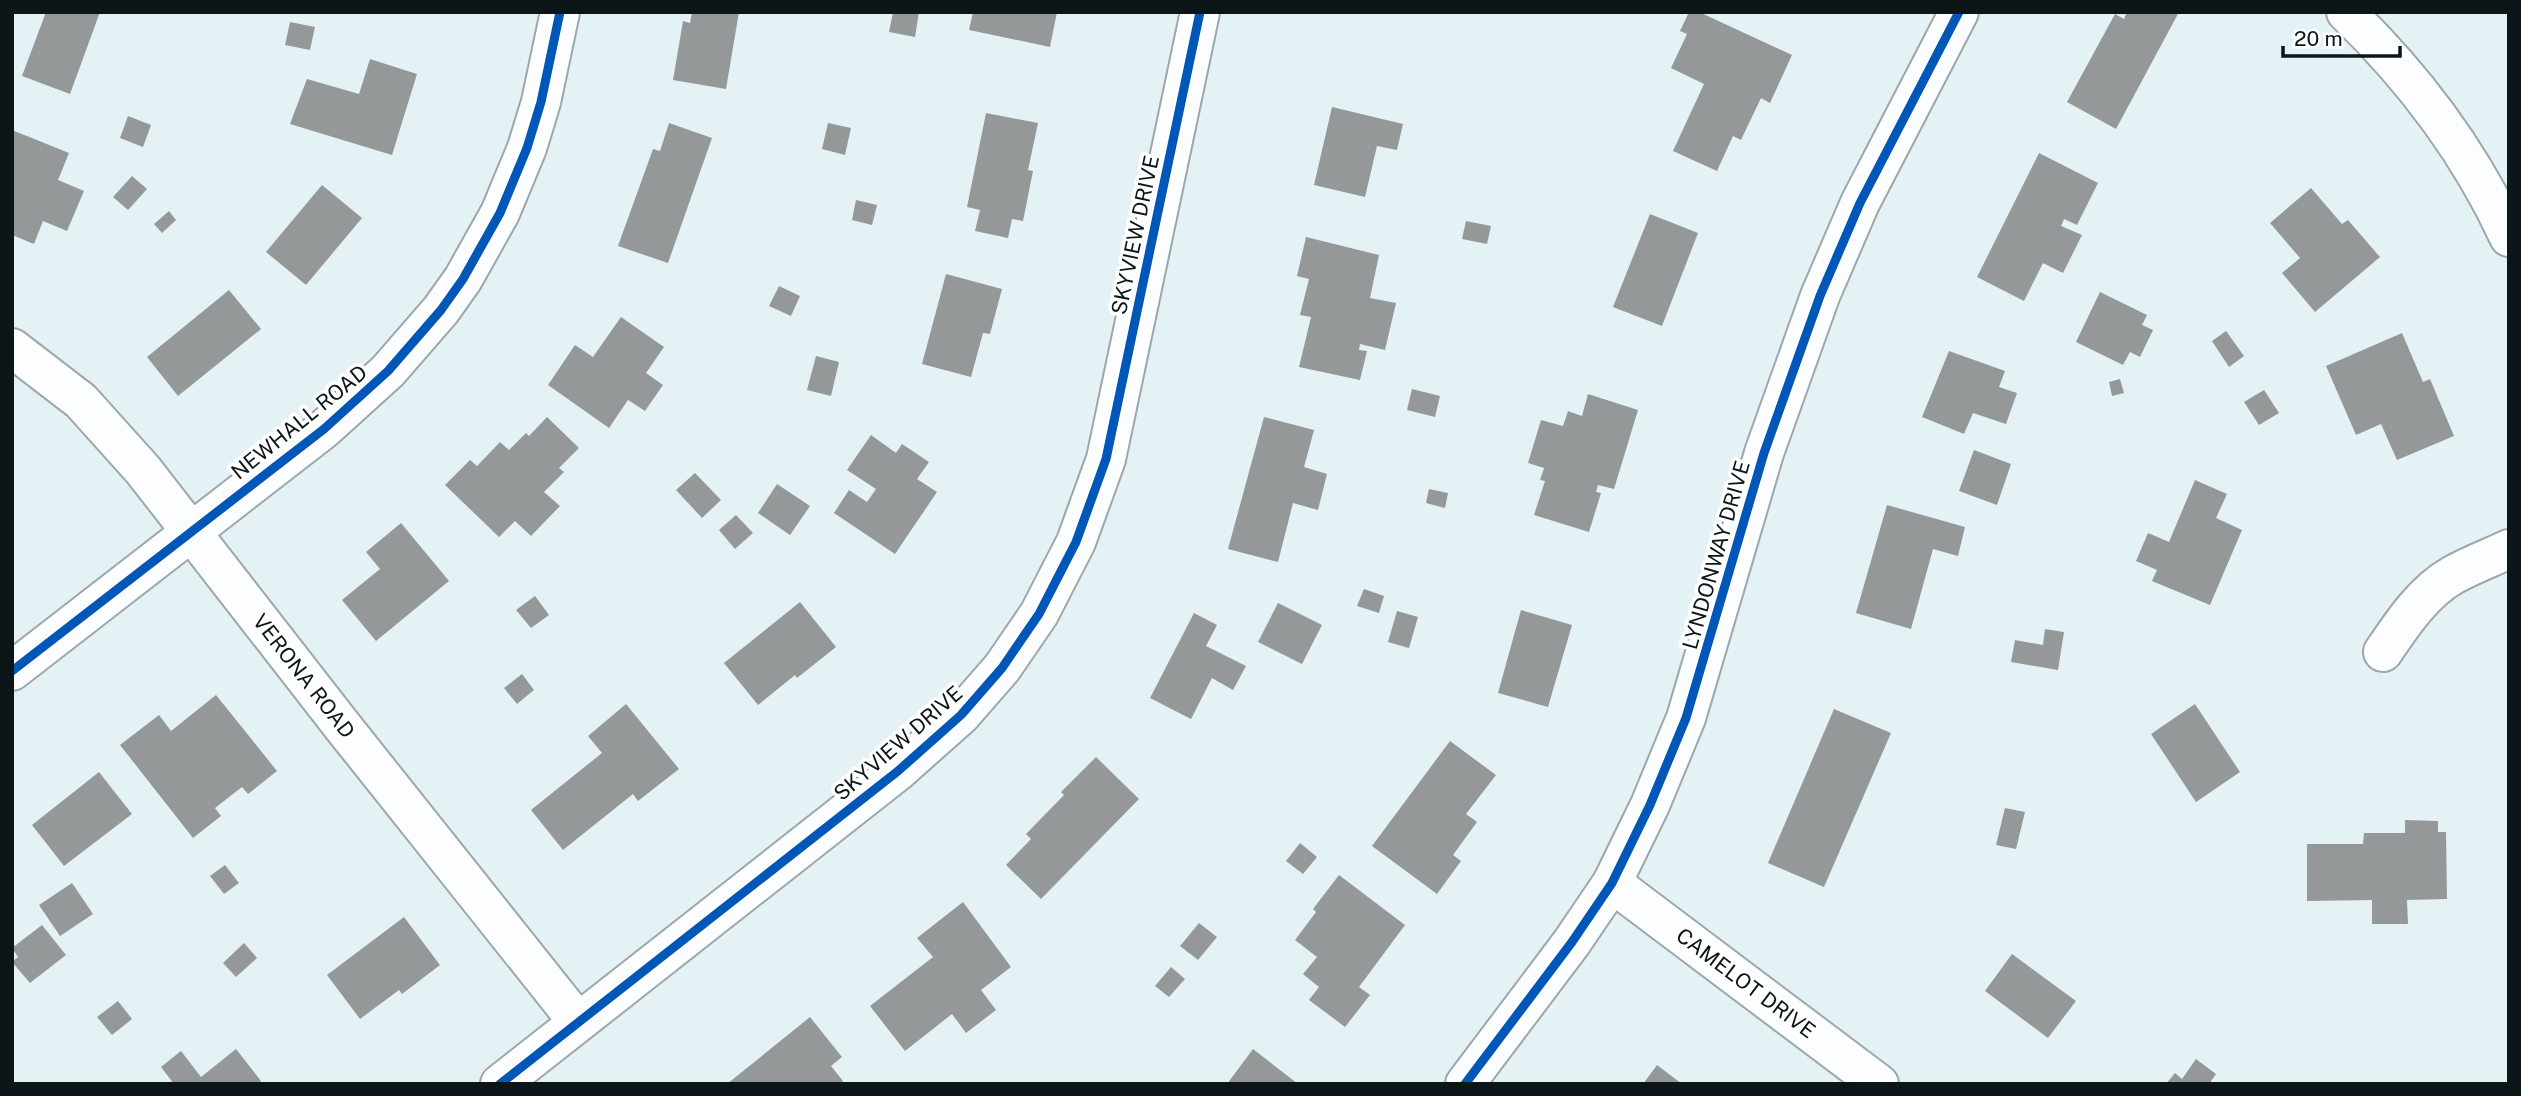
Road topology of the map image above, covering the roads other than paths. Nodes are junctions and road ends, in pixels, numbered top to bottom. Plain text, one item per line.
1 (560, 12) edge
2 (1200, 12) edge
3 (1959, 12) edge
4 (2346, 12) edge
5 (2509, 237) edge
6 (12, 348) edge
7 (191, 531) junction
8 (2509, 549) edge
9 (2382, 652) dead end
10 (12, 671) edge
11 (1612, 883) junction
12 (578, 1022) junction
13 (500, 1084) edge
14 (1465, 1084) edge
15 (1879, 1084) edge

1 - 7 street, NEWHALL ROAD
2 - 12 street, SKYVIEW DRIVE
3 - 11 street, LYNDONWAY DRIVE
4 - 5 street
6 - 7 street, VERONA ROAD
7 - 10 street, NEWHALL ROAD
7 - 12 street, VERONA ROAD
8 - 9 street
11 - 14 street, LYNDONWAY DRIVE
11 - 15 street, CAMELOT DRIVE
12 - 13 street, SKYVIEW DRIVE

